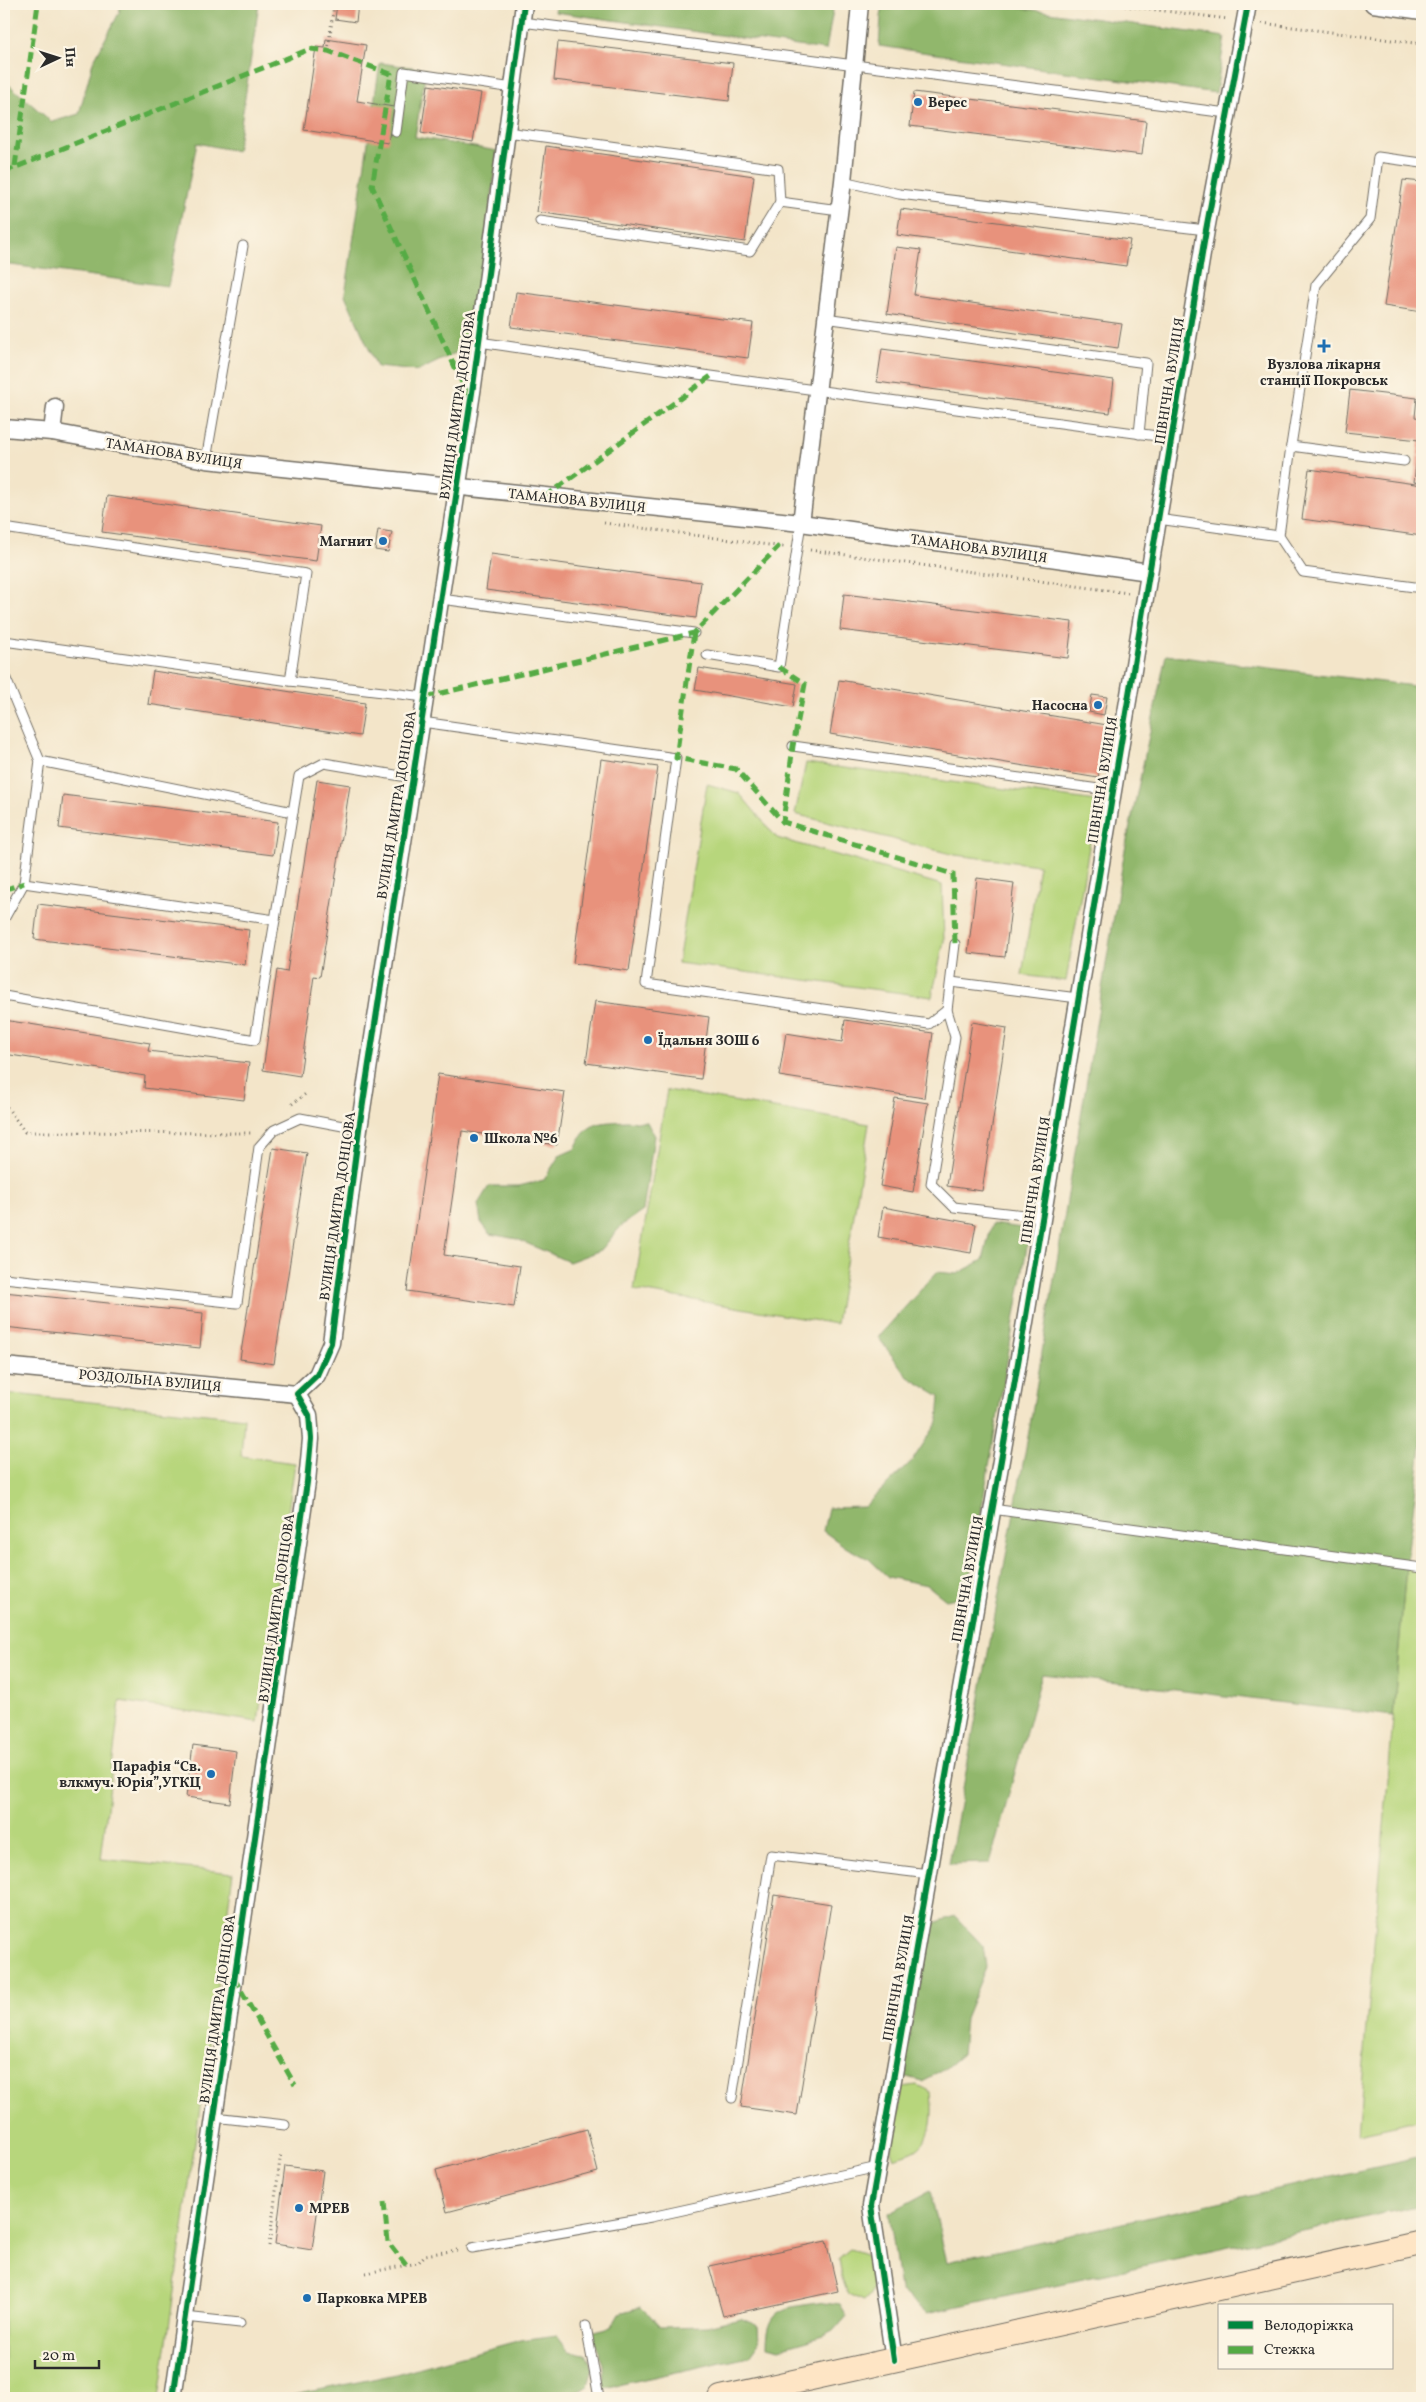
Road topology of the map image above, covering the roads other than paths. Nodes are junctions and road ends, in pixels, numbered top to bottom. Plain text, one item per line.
1 (524, 4) edge
2 (860, 4) edge
3 (1248, 4) edge
4 (1373, 4) edge
5 (1422, 11) edge
6 (522, 22) junction
7 (856, 64) junction
8 (513, 88) junction
9 (1228, 113) junction
10 (396, 132) dead end
11 (507, 132) junction
12 (1422, 163) edge
13 (843, 181) junction
14 (780, 202) junction
15 (839, 210) junction
16 (540, 221) dead end
17 (1206, 230) junction
18 (243, 246) dead end
19 (825, 318) junction
20 (479, 342) junction
21 (818, 391) junction
22 (55, 407) dead end
23 (4, 428) edge
24 (52, 432) junction
25 (1139, 434) junction
26 (1172, 438) junction
27 (1292, 446) junction
28 (206, 460) junction
29 (1404, 461) dead end
30 (458, 488) junction
31 (1158, 519) junction
32 (801, 523) junction
33 (4, 528) edge
34 (1279, 536) junction
35 (1150, 572) junction
36 (1422, 588) edge
37 (441, 599) junction
38 (694, 634) dead end
39 (4, 641) edge
40 (707, 655) dead end
41 (4, 674) edge
42 (290, 681) junction
43 (426, 697) junction
44 (422, 722) junction
45 (793, 746) dead end
46 (40, 761) junction
47 (413, 778) junction
48 (1113, 790) junction
49 (293, 812) junction
50 (24, 883) junction
51 (4, 919) edge
52 (275, 920) junction
53 (955, 944) dead end
54 (950, 982) junction
55 (4, 996) edge
56 (1078, 998) junction
57 (947, 1010) junction
58 (359, 1129) junction
59 (1042, 1217) junction
60 (4, 1278) edge
61 (4, 1366) edge
62 (297, 1394) junction
63 (992, 1509) junction
64 (1422, 1568) edge
65 (929, 1874) junction
66 (732, 2098) dead end
67 (214, 2117) junction
68 (285, 2125) dead end
69 (878, 2166) junction
70 (1422, 2243) edge
71 (472, 2248) road end
72 (185, 2317) junction
73 (240, 2323) dead end
74 (586, 2326) dead end
75 (894, 2360) junction
76 (173, 2398) edge
77 (599, 2398) edge
78 (721, 2398) edge

1 - 6 street, ВУЛИЦЯ ДМИТРА ДОНЦОВА
2 - 7 street
3 - 9 street, ПІВНІЧНА ВУЛИЦЯ
4 - 5 street
6 - 7 lane
6 - 8 street, ВУЛИЦЯ ДМИТРА ДОНЦОВА
7 - 9 lane
7 - 13 street
8 - 10 lane
8 - 11 street, ВУЛИЦЯ ДМИТРА ДОНЦОВА
9 - 17 street, ПІВНІЧНА ВУЛИЦЯ
11 - 14 lane
11 - 20 street, ВУЛИЦЯ ДМИТРА ДОНЦОВА
12 - 27 lane
13 - 15 street
13 - 17 lane
14 - 15 lane
14 - 16 lane
15 - 19 street
17 - 26 street, ПІВНІЧНА ВУЛИЦЯ
18 - 28 lane
19 - 21 street
19 - 25 lane
20 - 21 lane
20 - 30 street, ВУЛИЦЯ ДМИТРА ДОНЦОВА
21 - 25 lane
21 - 32 street
22 - 24 street
23 - 24 street, ТАМАНОВА ВУЛИЦЯ
24 - 28 street, ТАМАНОВА ВУЛИЦЯ
25 - 26 lane
26 - 31 street, ПІВНІЧНА ВУЛИЦЯ
27 - 29 lane
27 - 34 lane
28 - 30 street, ТАМАНОВА ВУЛИЦЯ
30 - 32 street, ТАМАНОВА ВУЛИЦЯ
30 - 37 street, ВУЛИЦЯ ДМИТРА ДОНЦОВА
31 - 34 lane
31 - 35 street, ПІВНІЧНА ВУЛИЦЯ
32 - 35 street, ТАМАНОВА ВУЛИЦЯ
32 - 40 lane
33 - 42 lane
34 - 36 lane
35 - 48 street, ПІВНІЧНА ВУЛИЦЯ
37 - 38 lane
37 - 43 street, ВУЛИЦЯ ДМИТРА ДОНЦОВА
39 - 42 lane
41 - 46 lane
42 - 43 lane
43 - 44 street, ВУЛИЦЯ ДМИТРА ДОНЦОВА
44 - 47 street, ВУЛИЦЯ ДМИТРА ДОНЦОВА
44 - 57 lane
45 - 48 lane
46 - 49 lane
46 - 50 lane
47 - 49 lane
47 - 58 street, ВУЛИЦЯ ДМИТРА ДОНЦОВА
48 - 56 street, ПІВНІЧНА ВУЛИЦЯ
49 - 52 lane
50 - 51 lane
50 - 52 lane
52 - 55 lane
53 - 54 lane
54 - 56 lane
54 - 57 lane
56 - 59 street, ПІВНІЧНА ВУЛИЦЯ
57 - 59 lane
58 - 60 lane
58 - 62 street, ВУЛИЦЯ ДМИТРА ДОНЦОВА
59 - 63 street, ПІВНІЧНА ВУЛИЦЯ
61 - 62 street, РОЗДОЛЬНА ВУЛИЦЯ
62 - 67 street, ВУЛИЦЯ ДМИТРА ДОНЦОВА
63 - 64 lane
63 - 65 street, ПІВНІЧНА ВУЛИЦЯ
65 - 66 lane
65 - 69 street, ПІВНІЧНА ВУЛИЦЯ
67 - 68 lane
67 - 72 street, ВУЛИЦЯ ДМИТРА ДОНЦОВА
69 - 71 lane
69 - 75 street, ПІВНІЧНА ВУЛИЦЯ
70 - 75 main road
72 - 73 lane
72 - 76 street, ВУЛИЦЯ ДМИТРА ДОНЦОВА
74 - 77 lane
75 - 78 main road

